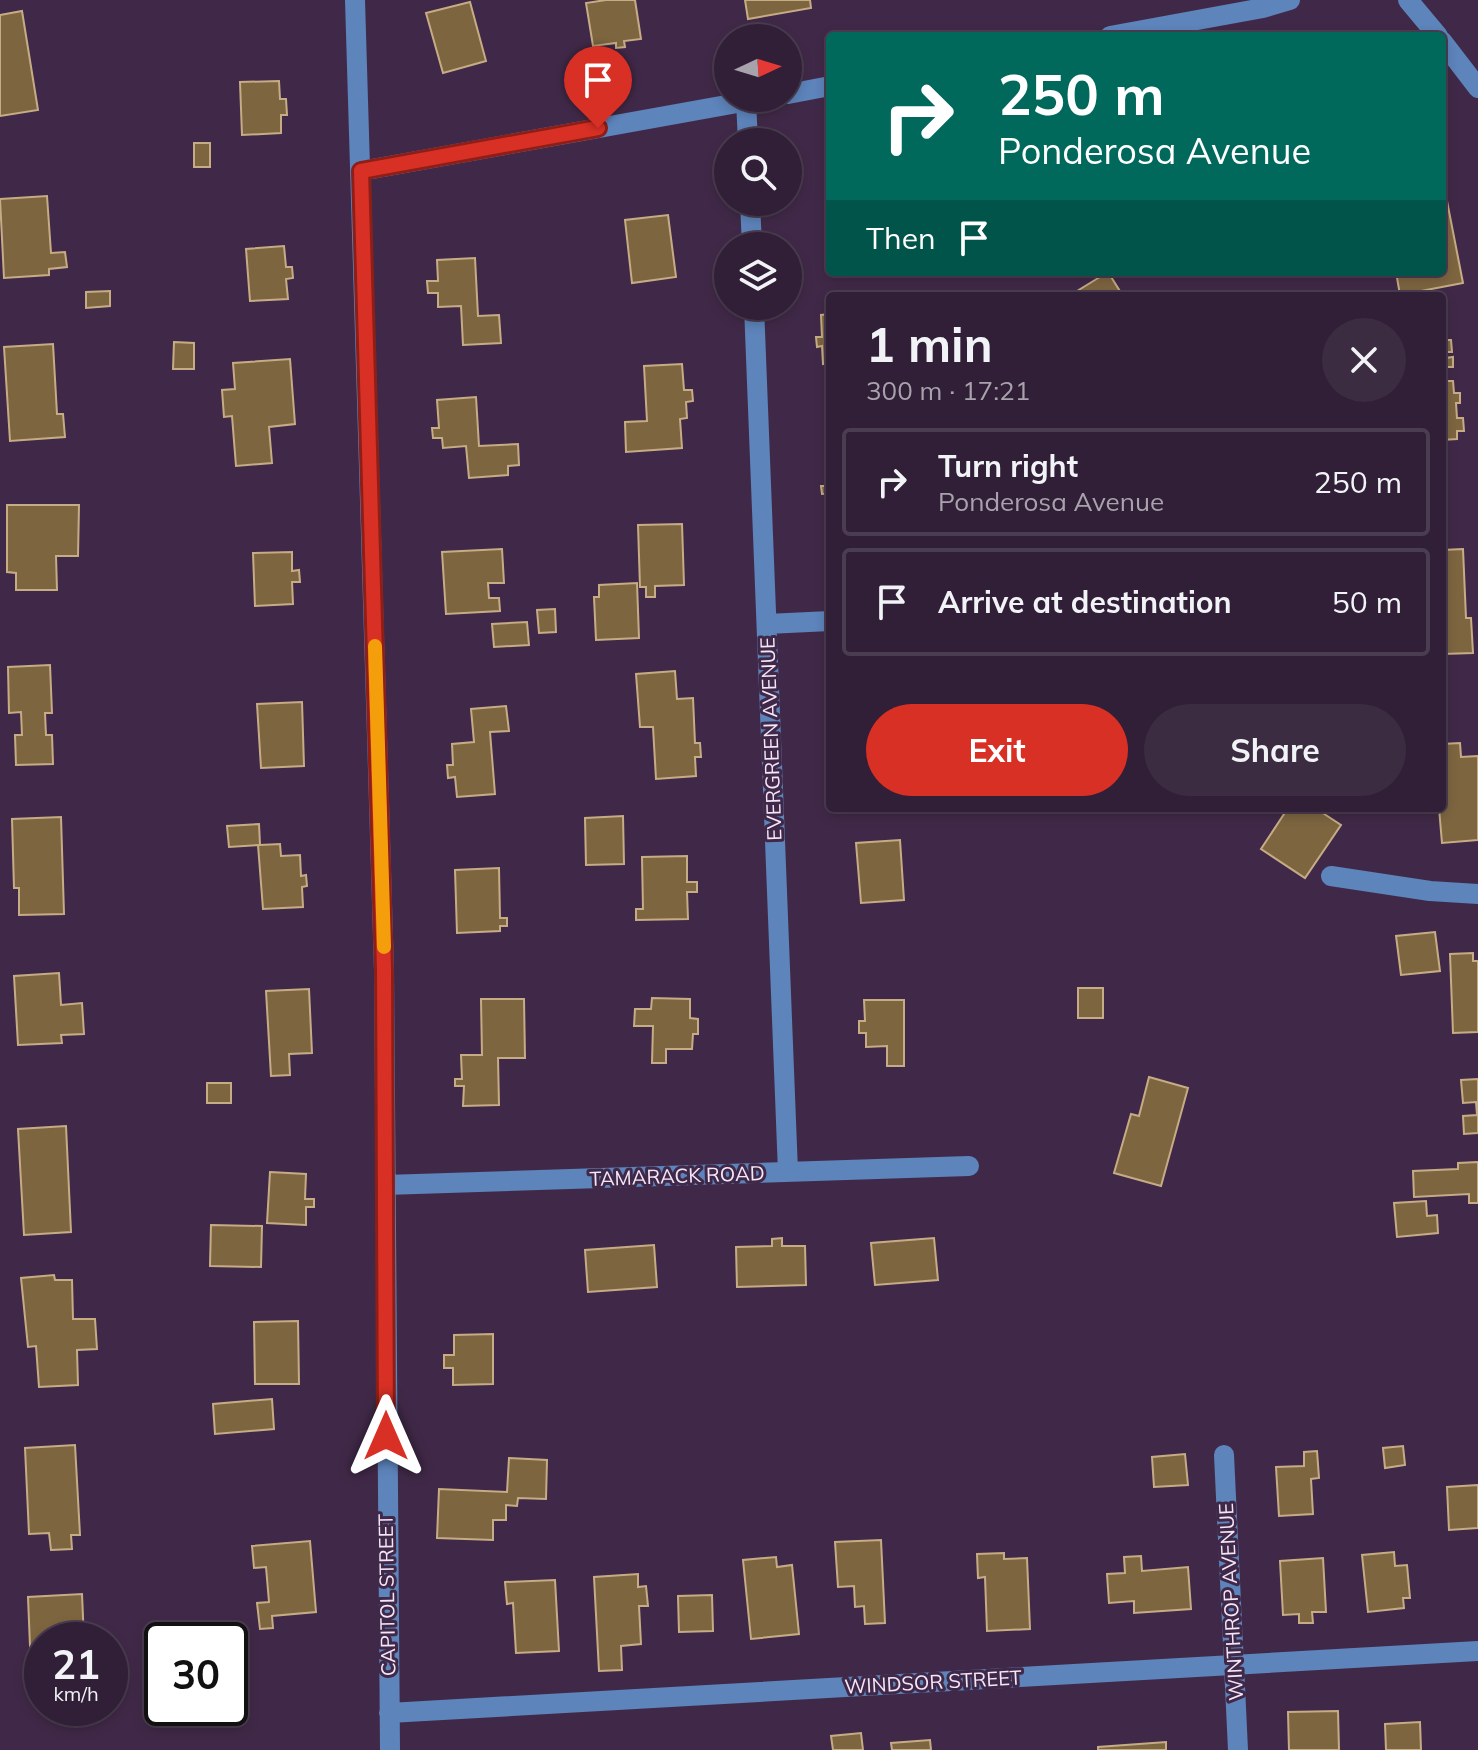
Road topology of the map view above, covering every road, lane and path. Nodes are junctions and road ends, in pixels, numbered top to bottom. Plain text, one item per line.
1 (355, 0) edge
2 (1290, 0) edge
3 (1408, 0) edge
4 (1132, 32) edge
5 (1435, 32) edge
6 (1446, 46) edge
7 (826, 87) edge
8 (1478, 88) edge
9 (802, 91) edge
10 (714, 108) edge
11 (361, 171) junction
12 (755, 320) edge
13 (826, 621) edge
14 (767, 624) junction
15 (1331, 876) dead end
16 (1478, 894) edge
17 (969, 1166) dead end
18 (788, 1172) junction
19 (385, 1185) junction
20 (1224, 1455) dead end
21 (1478, 1651) edge
22 (1234, 1665) junction
23 (389, 1713) junction
24 (390, 1750) edge
25 (1238, 1750) edge

1 - 11 street, CAPITOL STREET
2 - 4 street
3 - 5 street
6 - 8 street
7 - 9 street
10 - 11 street
11 - 19 street, CAPITOL STREET
12 - 14 street, EVERGREEN AVENUE
13 - 14 street
14 - 18 street, EVERGREEN AVENUE
15 - 16 street
17 - 18 street, TAMARACK ROAD
18 - 19 street, TAMARACK ROAD
19 - 23 street, CAPITOL STREET
20 - 22 street, WINTHROP AVENUE
21 - 22 street, WINDSOR STREET
22 - 23 street, WINDSOR STREET
22 - 25 street, WINTHROP AVENUE
23 - 24 street, CAPITOL STREET

